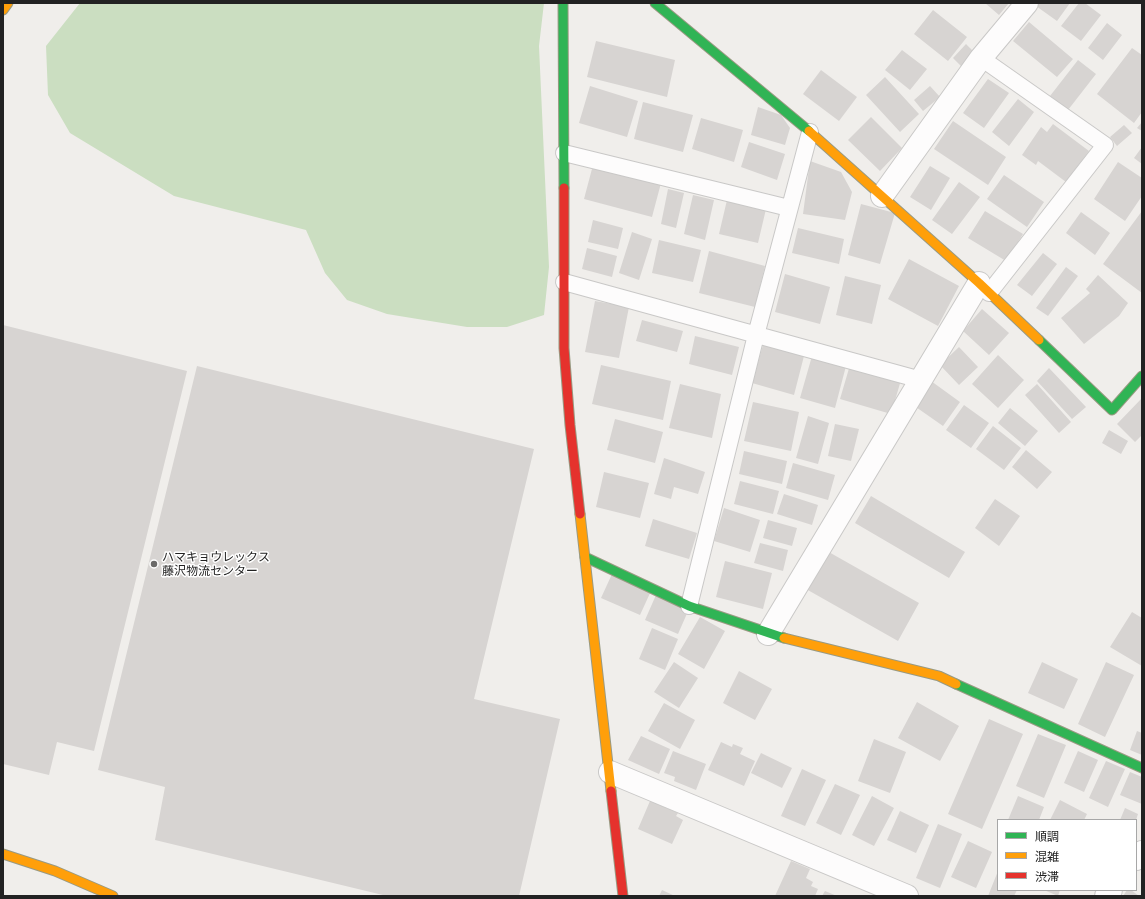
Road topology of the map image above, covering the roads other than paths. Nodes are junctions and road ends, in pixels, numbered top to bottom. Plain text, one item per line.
1 (8, 3) edge
2 (563, 3) edge
3 (655, 3) edge
4 (1027, 3) edge
5 (3, 10) edge
6 (981, 58) junction
7 (810, 132) junction
8 (564, 153) junction
9 (882, 196) junction
10 (789, 208) junction
11 (564, 282) junction
12 (984, 288) junction
13 (756, 335) junction
14 (1142, 376) edge
15 (921, 380) junction
16 (586, 557) junction
17 (689, 606) junction
18 (768, 634) junction
19 (1142, 768) edge
20 (610, 772) junction
21 (3, 854) edge
22 (113, 896) edge
23 (623, 896) edge
24 (907, 896) edge

1 - 5 street
2 - 8 street
3 - 7 street
4 - 6 street
6 - 9 street
6 - 12 lane
7 - 9 street
7 - 10 lane
8 - 10 lane
8 - 11 street
9 - 12 street
10 - 13 lane
11 - 13 lane
11 - 16 street
12 - 14 street
12 - 15 street
13 - 15 lane
13 - 17 lane
15 - 18 street
16 - 17 street
16 - 20 street
17 - 18 street
18 - 19 street
20 - 23 street
20 - 24 street
21 - 22 street

